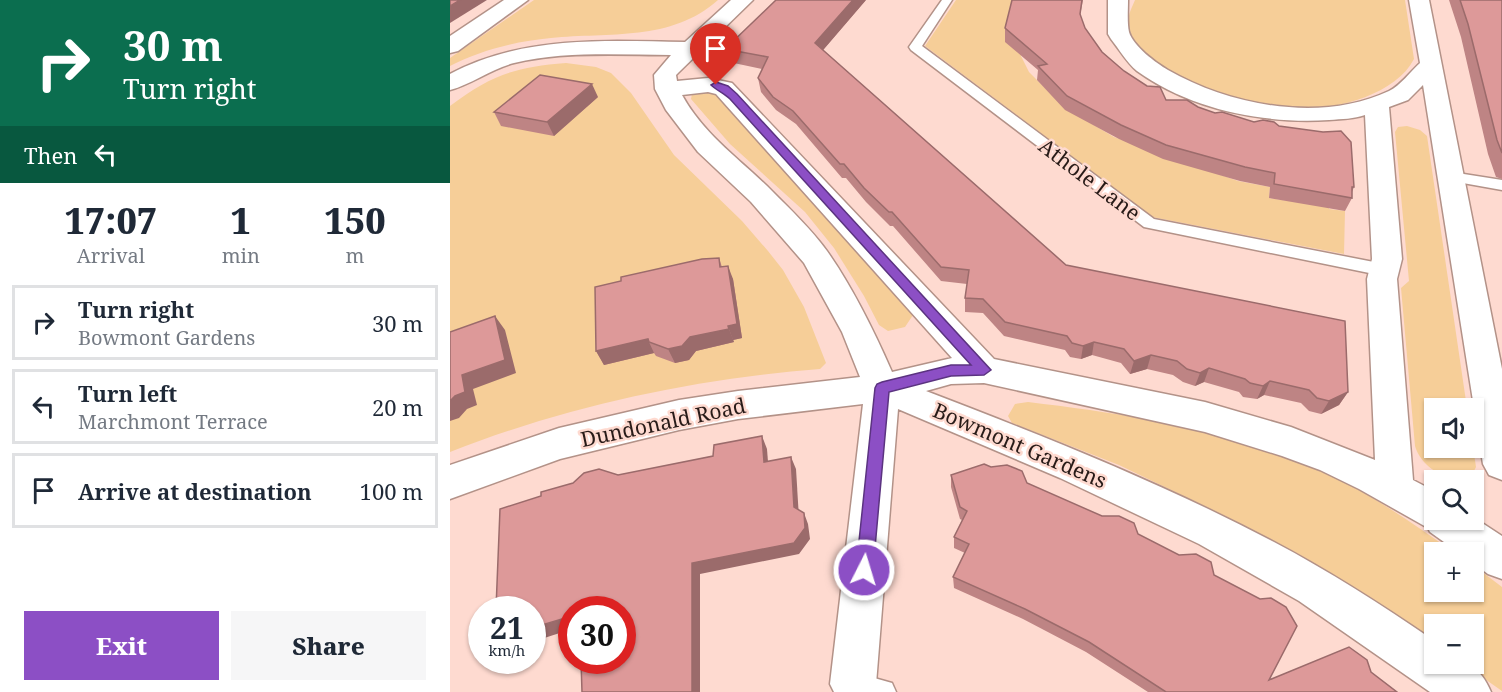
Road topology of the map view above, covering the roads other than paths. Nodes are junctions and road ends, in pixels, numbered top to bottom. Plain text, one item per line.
1 (518, 0) edge
2 (743, 0) edge
3 (947, 0) edge
4 (1118, 0) edge
5 (1419, 0) edge
6 (450, 46) edge
7 (690, 49) junction
8 (1431, 64) junction
9 (450, 83) edge
10 (667, 89) junction
11 (1377, 105) junction
12 (1451, 177) junction
13 (1502, 185) edge
14 (1384, 270) junction
15 (984, 370) junction
16 (882, 388) junction
17 (1502, 464) edge
18 (450, 482) edge
19 (1395, 489) junction
20 (1424, 506) edge
21 (1460, 530) edge
22 (1502, 560) edge
23 (862, 689) edge
24 (1468, 692) edge

1 - 6 street
2 - 7 street
3 - 14 lane, Athole Lane
4 - 11 street
5 - 8 street
7 - 9 street
7 - 10 street
8 - 11 street
8 - 12 street
10 - 15 street
10 - 16 street
11 - 14 street
12 - 13 lane
12 - 17 street
14 - 19 street
15 - 16 street, Bowmont Gardens
15 - 19 street, Bowmont Gardens
16 - 18 street, Dundonald Road
16 - 23 street
16 - 24 street, Bowmont Gardens
19 - 20 street, Bowmont Gardens
21 - 22 street

